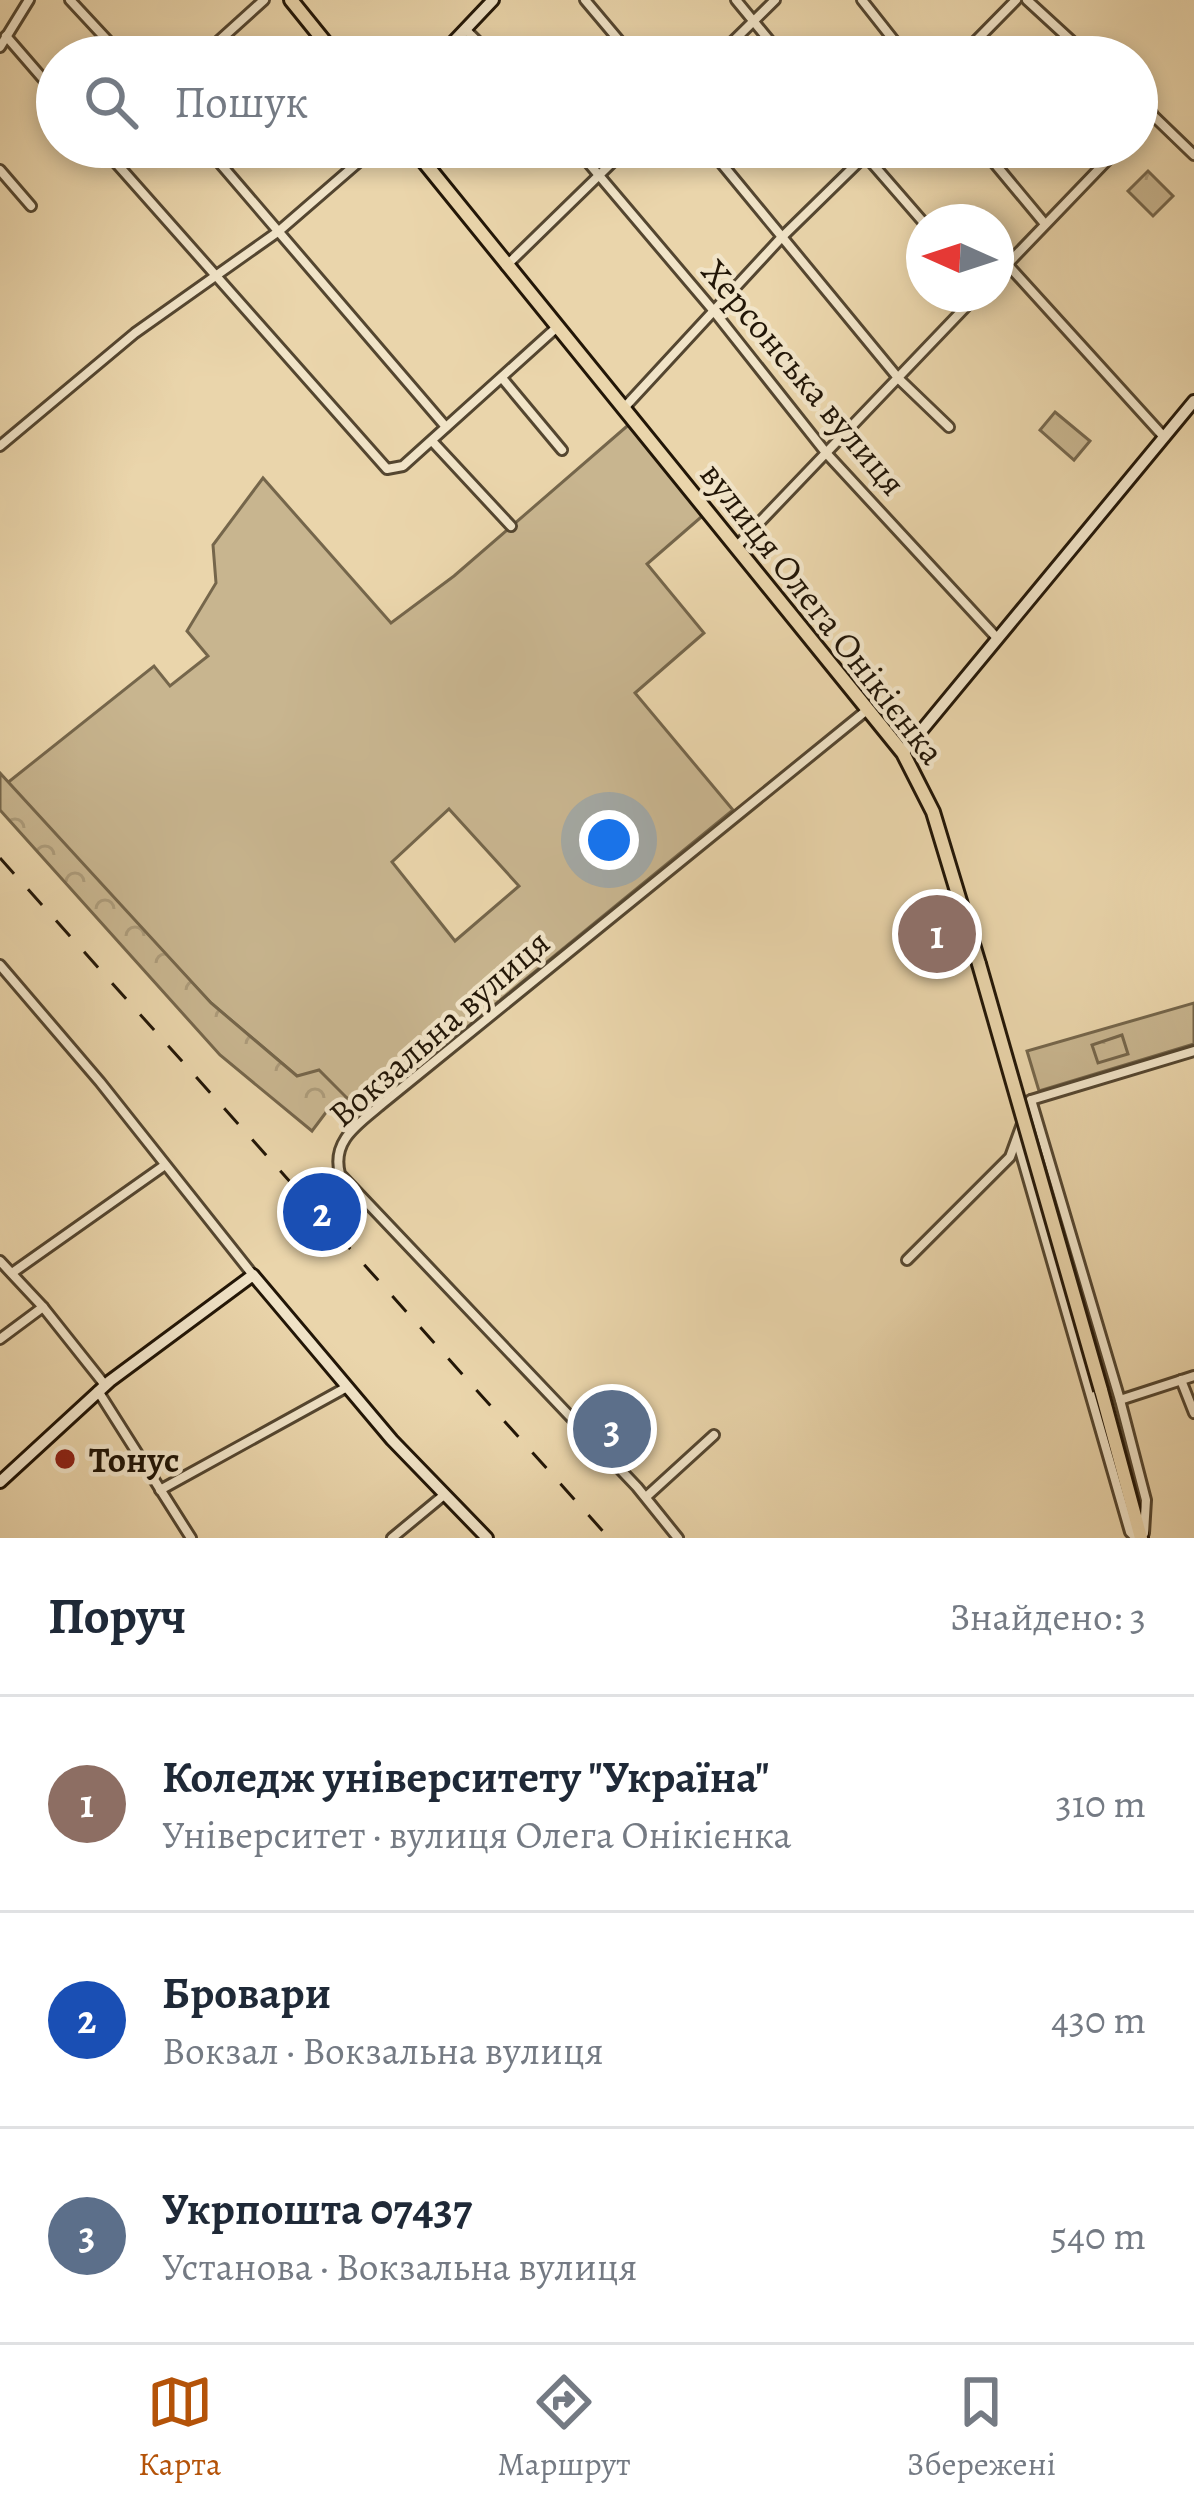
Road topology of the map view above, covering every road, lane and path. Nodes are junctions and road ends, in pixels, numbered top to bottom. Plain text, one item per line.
1 (29, 0) edge
2 (70, 0) edge
3 (264, 0) edge
4 (291, 0) edge
5 (493, 0) edge
6 (585, 0) edge
7 (736, 0) edge
8 (775, 0) edge
9 (862, 0) edge
10 (1016, 0) edge
11 (1027, 0) edge
12 (753, 21) junction
13 (465, 29) junction
14 (5, 36) junction
15 (103, 36) edge
16 (224, 36) edge
17 (320, 36) edge
18 (458, 36) edge
19 (472, 36) edge
20 (615, 36) edge
21 (738, 36) edge
22 (766, 36) edge
23 (890, 36) edge
24 (981, 36) edge
25 (1066, 36) edge
26 (0, 47) edge
27 (36, 71) edge
28 (1158, 119) edge
29 (1194, 155) edge
30 (120, 168) edge
31 (224, 168) edge
32 (352, 168) edge
33 (429, 168) edge
34 (594, 168) edge
35 (607, 168) edge
36 (725, 168) edge
37 (853, 168) edge
38 (876, 168) edge
39 (998, 168) edge
40 (1100, 168) edge
41 (0, 170) edge
42 (600, 175) junction
43 (907, 204) edge
44 (32, 206) dead end
45 (1045, 224) junction
46 (279, 231) junction
47 (781, 238) junction
48 (1014, 257) edge
49 (506, 266) junction
50 (1014, 272) edge
51 (215, 278) junction
52 (712, 310) junction
53 (962, 312) edge
54 (556, 328) junction
55 (502, 378) junction
56 (899, 379) junction
57 (1194, 401) edge
58 (623, 409) junction
59 (949, 427) dead end
60 (446, 428) junction
61 (1164, 437) junction
62 (432, 441) junction
63 (0, 446) edge
64 (562, 449) dead end
65 (826, 454) junction
66 (511, 526) dead end
67 (736, 547) junction
68 (998, 638) junction
69 (867, 709) junction
70 (903, 753) junction
71 (0, 964) edge
72 (1194, 1051) edge
73 (1031, 1100) junction
74 (1017, 1140) junction
75 (165, 1165) junction
76 (908, 1259) dead end
77 (0, 1261) edge
78 (12, 1273) junction
79 (253, 1275) junction
80 (1087, 1298) junction
81 (1064, 1305) junction
82 (43, 1306) junction
83 (0, 1339) edge
84 (1194, 1376) edge
85 (1181, 1380) junction
86 (347, 1387) junction
87 (102, 1388) junction
88 (1120, 1400) junction
89 (1194, 1413) edge
90 (714, 1435) dead end
91 (0, 1481) edge
92 (160, 1490) junction
93 (444, 1495) junction
94 (646, 1497) junction
95 (191, 1538) edge
96 (392, 1538) edge
97 (487, 1538) edge
98 (678, 1538) edge
99 (1140, 1538) edge

1 - 14 street
2 - 15 street
3 - 16 street
4 - 17 main road
5 - 13 street
6 - 20 street
7 - 12 street
8 - 12 street
9 - 23 street
10 - 24 street
11 - 25 street
12 - 21 street
12 - 22 street
13 - 18 street
13 - 19 street
14 - 26 street
14 - 27 street
28 - 29 street
30 - 51 street
31 - 46 street
32 - 46 street
33 - 49 main road, вулиця Олега Онікієнка
34 - 42 street, Херсонська вулиця
35 - 42 street
36 - 47 street
37 - 47 street
38 - 43 street
39 - 45 street
40 - 45 street
41 - 44 street
42 - 49 street
42 - 52 street, Херсонська вулиця
45 - 48 street
46 - 51 street
46 - 60 street
47 - 52 street
47 - 56 street
49 - 54 main road, вулиця Олега Онікієнка
50 - 61 street
51 - 62 street
51 - 63 street
52 - 58 street
52 - 65 street, Херсонська вулиця
53 - 56 street
54 - 55 street
54 - 58 main road, вулиця Олега Онікієнка
55 - 60 street
55 - 64 street
56 - 59 street
56 - 65 street
57 - 61 street
58 - 67 main road, вулиця Олега Онікієнка
60 - 62 street
61 - 68 street
62 - 66 street
65 - 67 street
65 - 68 street, Херсонська вулиця
67 - 69 main road, вулиця Олега Онікієнка
68 - 70 street
69 - 70 main road, вулиця Олега Онікієнка
69 - 94 street, Вокзальна вулиця
70 - 99 main road, вулиця Олега Онікієнка, bridge
71 - 75 street
72 - 73 street
73 - 74 street
73 - 80 street
74 - 76 street
74 - 81 street
75 - 78 street
75 - 79 street
77 - 78 street
78 - 82 street
79 - 86 street
79 - 87 street
80 - 81 street
80 - 88 street
81 - 99 street
82 - 83 street
82 - 87 street
84 - 85 street
85 - 88 street
85 - 89 street
86 - 92 street
86 - 93 street
87 - 91 street
87 - 92 street
88 - 99 street
90 - 94 street
92 - 95 street
93 - 96 street
93 - 97 street
94 - 98 street, Вокзальна вулиця

